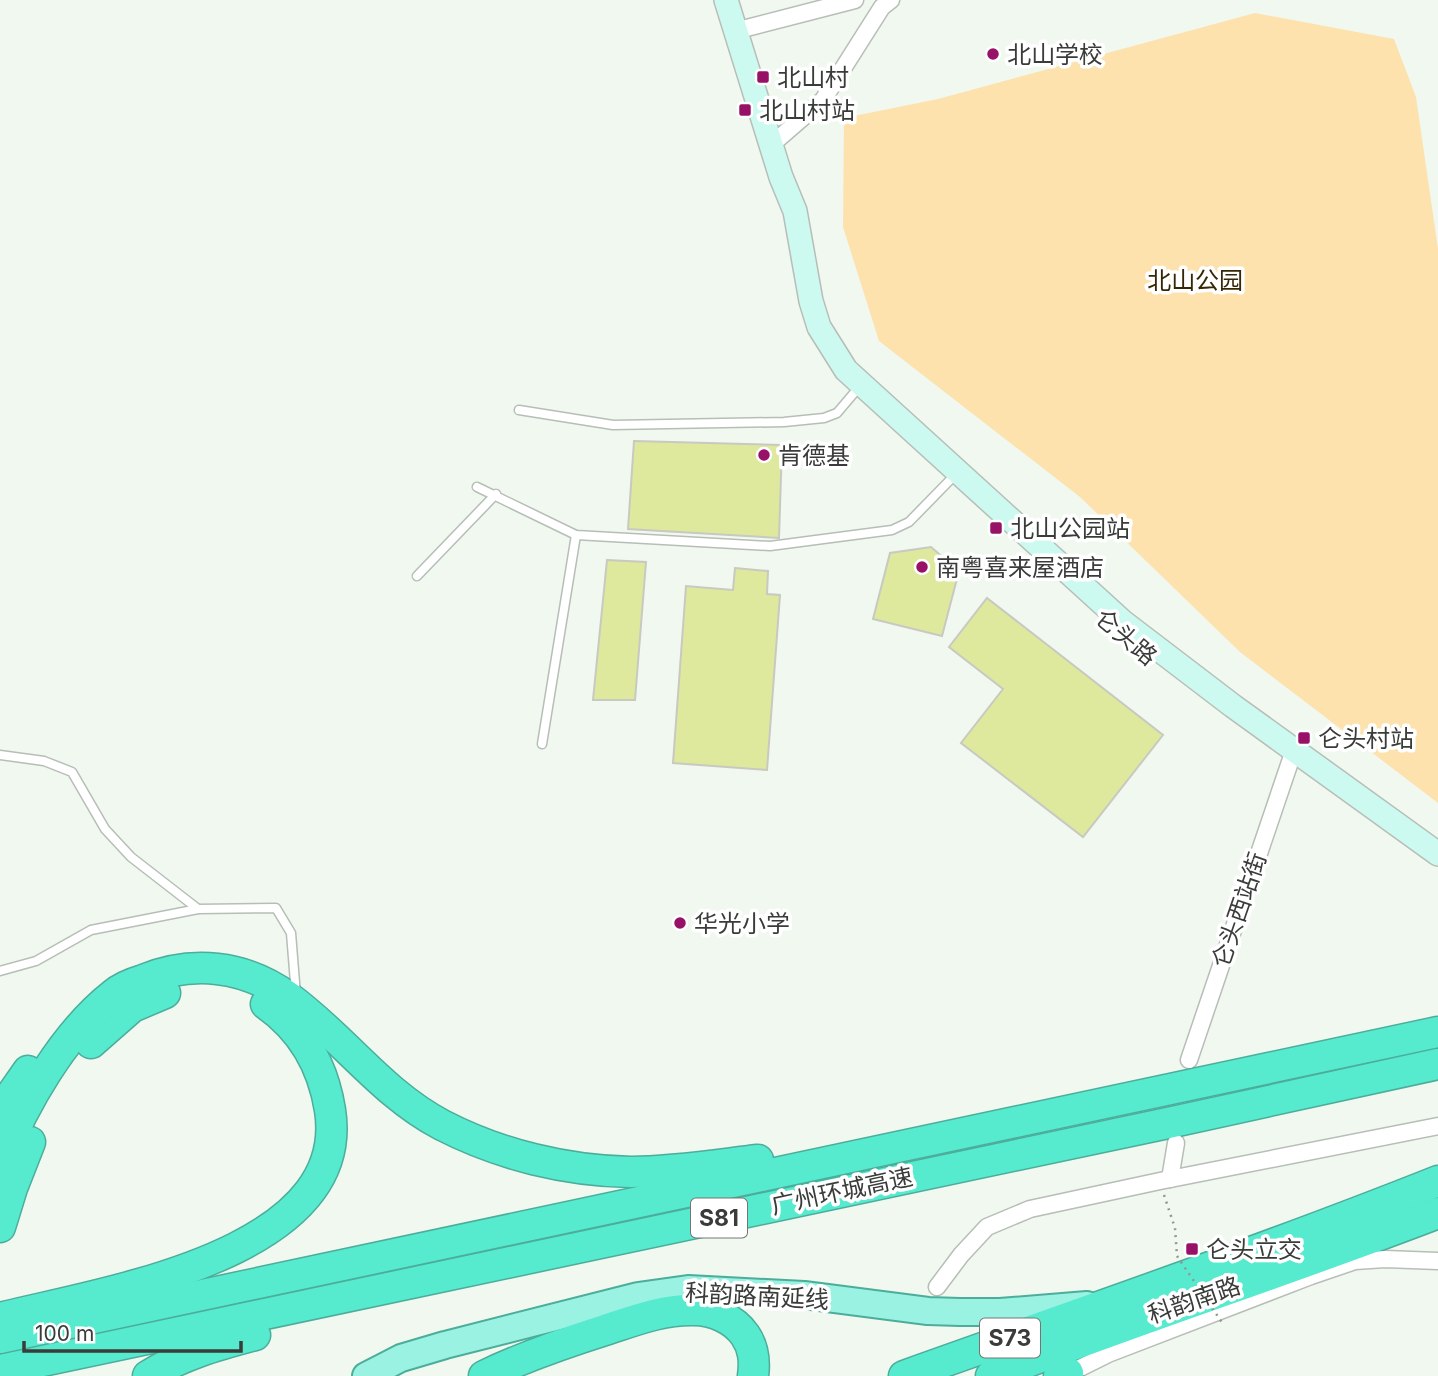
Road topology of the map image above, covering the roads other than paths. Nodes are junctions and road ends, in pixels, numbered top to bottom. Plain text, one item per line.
1 (726, 0) edge
2 (855, 0) edge
3 (891, 0) edge
4 (735, 31) junction
5 (771, 145) junction
6 (781, 177) junction
7 (854, 393) junction
8 (519, 410) dead end
9 (951, 479) junction
10 (477, 486) dead end
11 (496, 494) junction
12 (576, 535) junction
13 (417, 576) dead end
14 (542, 744) dead end
15 (0, 755) edge
16 (1291, 759) junction
17 (1438, 854) edge
18 (1438, 867) edge
19 (198, 909) junction
20 (0, 971) edge
21 (297, 1004) junction
22 (1438, 1032) edge
23 (1189, 1060) dead end
24 (1438, 1064) edge
25 (15, 1115) edge
26 (1438, 1126) edge
27 (972, 1131) junction
28 (1176, 1143) dead end
29 (1438, 1160) edge
30 (0, 1163) edge
31 (1165, 1180) junction
32 (1438, 1181) edge
33 (802, 1199) junction
34 (1438, 1213) edge
35 (0, 1227) edge
36 (1339, 1236) junction
37 (1234, 1259) junction
38 (1438, 1261) edge
39 (937, 1287) dead end
40 (1117, 1302) junction
41 (0, 1318) edge
42 (0, 1338) edge
43 (180, 1358) junction
44 (0, 1370) edge
45 (1063, 1375) edge
46 (136, 1376) edge
47 (148, 1376) edge
48 (366, 1376) edge
49 (484, 1376) edge
50 (753, 1376) edge
51 (904, 1376) edge
52 (991, 1376) edge

1 - 4 street, 仑头路
2 - 4 street
3 - 5 street
4 - 5 street, 仑头路
5 - 6 street, 仑头路
6 - 7 street, 仑头路
6 - 17 street, 仑头路
7 - 8 lane
7 - 9 street, 仑头路
9 - 12 lane
9 - 16 street, 仑头路
10 - 11 lane
11 - 12 lane
11 - 13 lane
12 - 14 lane
15 - 19 lane
16 - 18 street, 仑头路
16 - 23 street, 仑头西站街
19 - 20 lane
19 - 21 lane
21 - 25 highway
21 - 27 highway
22 - 27 highway, 广州环城高速 / S81
24 - 33 highway, 广州环城高速 / S81
25 - 30 highway
25 - 35 highway
25 - 41 highway
26 - 31 street
27 - 42 highway, 广州环城高速 / S81
28 - 31 street
29 - 37 highway
31 - 39 street
32 - 36 highway, 科韵南路
33 - 43 highway
33 - 44 highway, 广州环城高速 / S81
34 - 36 highway, 科韵南路
36 - 37 highway, 科韵南路
36 - 52 highway, 科韵南路
37 - 40 highway, 科韵南路
38 - 45 street
40 - 48 main road, 科韵路南延线
40 - 51 highway, S73
43 - 46 highway
43 - 47 highway
49 - 50 highway

